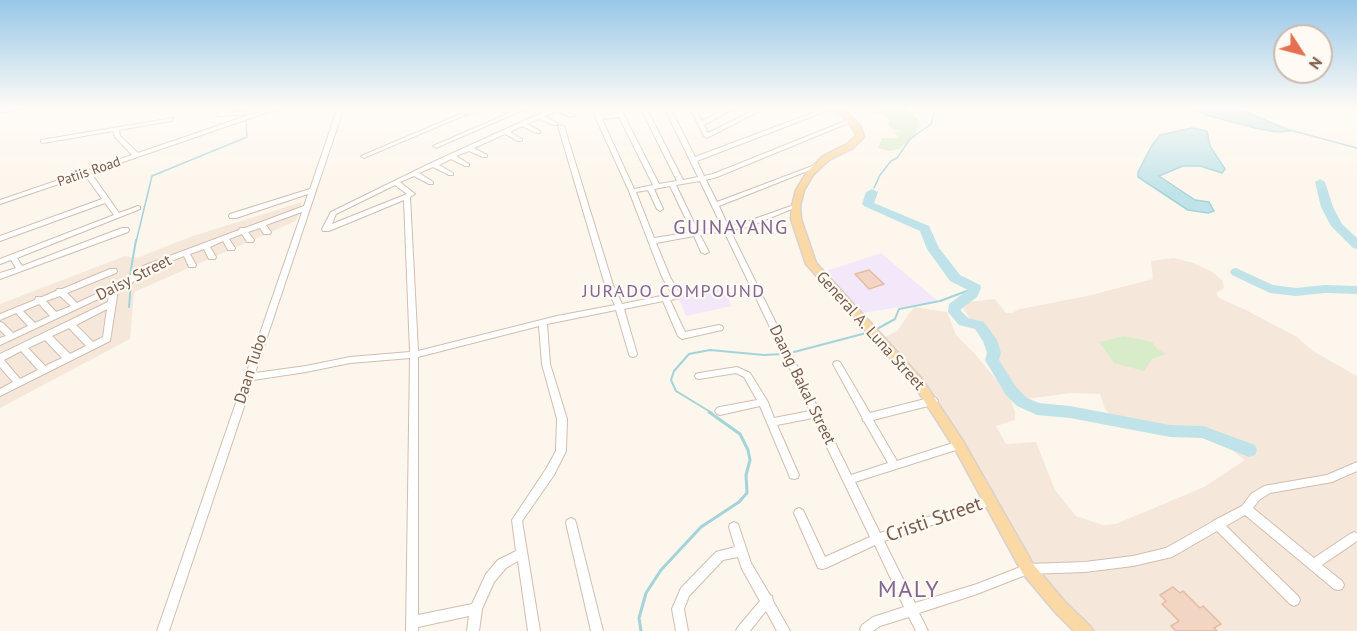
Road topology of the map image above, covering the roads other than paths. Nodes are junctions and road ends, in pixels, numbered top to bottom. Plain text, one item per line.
1 (71, 136) edge
2 (117, 136) edge
3 (194, 136) edge
4 (330, 136) edge
5 (411, 136) edge
6 (495, 136) edge
7 (513, 136) edge
8 (562, 136) edge
9 (607, 136) edge
10 (630, 136) edge
11 (658, 136) edge
12 (682, 136) edge
13 (755, 136) edge
14 (811, 136) edge
15 (859, 136) edge
16 (457, 137) joint
17 (520, 140) dead end
18 (43, 141) dead end
19 (436, 146) dead end
20 (471, 147) junction
21 (137, 156) junction
22 (364, 156) dead end
23 (451, 156) junction
24 (484, 156) dead end
25 (694, 160) junction
26 (434, 165) junction
27 (467, 165) dead end
28 (817, 166) junction
29 (87, 173) junction
30 (414, 173) junction
31 (451, 174) dead end
32 (703, 179) junction
33 (395, 182) junction
34 (431, 183) dead end
35 (681, 183) junction
36 (672, 184) junction
37 (653, 187) junction
38 (311, 191) junction
39 (376, 191) junction
40 (632, 191) junction
41 (407, 198) junction
42 (107, 200) junction
43 (0, 202) edge
44 (355, 202) junction
45 (393, 203) junction
46 (716, 205) junction
47 (796, 206) junction
48 (138, 208) dead end
49 (305, 208) junction
50 (660, 209) dead end
51 (368, 211) junction
52 (118, 216) junction
53 (233, 216) dead end
54 (261, 224) junction
55 (727, 228) junction
56 (125, 230) dead end
57 (243, 230) junction
58 (267, 232) dead end
59 (697, 232) junction
60 (225, 238) junction
61 (0, 239) edge
62 (250, 240) dead end
63 (652, 241) junction
64 (205, 245) junction
65 (231, 248) dead end
66 (705, 252) dead end
67 (186, 253) junction
68 (13, 257) junction
69 (212, 257) dead end
70 (0, 262) edge
71 (192, 265) dead end
72 (20, 269) junction
73 (113, 271) dead end
74 (0, 276) edge
75 (81, 283) junction
76 (114, 289) junction
77 (60, 291) junction
78 (97, 296) junction
79 (665, 297) junction
80 (39, 299) junction
81 (111, 304) junction
82 (619, 305) junction
83 (76, 306) junction
84 (17, 309) junction
85 (0, 316) edge
86 (55, 316) junction
87 (543, 323) junction
88 (70, 324) junction
89 (0, 325) edge
90 (33, 326) junction
91 (719, 328) dead end
92 (47, 336) junction
93 (12, 337) junction
94 (0, 342) edge
95 (91, 346) junction
96 (23, 348) junction
97 (633, 354) dead end
98 (414, 355) junction
99 (68, 358) junction
100 (0, 360) edge
101 (837, 364) dead end
102 (44, 371) junction
103 (699, 376) dead end
104 (249, 377) junction
105 (20, 383) junction
106 (0, 393) edge
107 (763, 402) junction
108 (933, 402) junction
109 (720, 411) dead end
110 (815, 414) junction
111 (866, 418) junction
112 (772, 422) junction
113 (959, 445) junction
114 (894, 465) junction
115 (1357, 466) edge
116 (794, 475) dead end
117 (848, 480) junction
118 (991, 501) junction
119 (1246, 509) junction
120 (799, 513) dead end
121 (572, 523) dead end
122 (1217, 524) junction
123 (734, 527) dead end
124 (1354, 537) dead end
125 (877, 539) junction
126 (740, 551) junction
127 (521, 554) junction
128 (1314, 564) junction
129 (1028, 569) junction
130 (1338, 585) dead end
131 (768, 600) junction
132 (1294, 600) dead end
133 (476, 609) junction
134 (911, 610) junction
135 (412, 627) edge
136 (866, 629) dead end
137 (163, 631) edge
138 (473, 631) edge
139 (534, 631) edge
140 (597, 631) edge
141 (682, 631) edge
142 (742, 631) edge
143 (784, 631) edge
144 (922, 631) edge
145 (1085, 631) edge

1 - 18 street
2 - 21 street
3 - 21 street, Patiis Road
4 - 38 street, Daan Tubo
5 - 22 street
6 - 20 street
7 - 17 street
8 - 82 street
9 - 40 street
10 - 37 street
11 - 35 street
12 - 25 street, Daang Bakal Street
13 - 25 street
14 - 32 street
15 - 28 main road
16 - 19 street
16 - 20 street
20 - 23 street
20 - 24 street
21 - 29 street, Patiis Road
23 - 26 street
23 - 27 street
25 - 32 street, Daang Bakal Street
26 - 30 street
26 - 31 street
28 - 46 street
28 - 47 main road
29 - 42 street
29 - 43 street, Patiis Road
30 - 33 street
30 - 34 street
32 - 35 street
32 - 46 street, Daang Bakal Street
33 - 39 street
33 - 41 street
35 - 36 street
36 - 37 street
36 - 59 street
37 - 40 street
37 - 50 street
38 - 49 street, Daan Tubo
38 - 53 street
39 - 44 street
39 - 45 street
40 - 63 street
41 - 45 street
41 - 98 street
42 - 52 street
42 - 61 street
44 - 51 street
44 - 51 street
45 - 51 street
46 - 55 street, Daang Bakal Street
47 - 55 street
47 - 108 main road, General A. Luna Street
48 - 52 street
49 - 54 street, Daisy Street
49 - 104 street, Daan Tubo
52 - 68 street
54 - 57 street, Daisy Street
54 - 58 street
55 - 59 street
55 - 110 street, Daang Bakal Street
56 - 72 street
57 - 60 street, Daisy Street
57 - 62 street
59 - 63 street
59 - 66 street
60 - 64 street, Daisy Street
60 - 65 street
63 - 79 street
64 - 67 street, Daisy Street
64 - 69 street
67 - 71 street
67 - 76 street, Daisy Street
68 - 70 street
68 - 72 street
72 - 74 street
73 - 75 street
75 - 77 street
75 - 78 street
76 - 78 street, Daisy Street
76 - 81 street
77 - 80 street
77 - 83 street
78 - 83 street, Daisy Street
79 - 82 street
79 - 91 street
80 - 84 street
80 - 86 street
81 - 88 street
81 - 95 street
82 - 87 street
82 - 97 street
83 - 86 street, Daisy Street
84 - 85 street
84 - 90 street
86 - 90 street, Daisy Street
87 - 98 street
87 - 127 street
88 - 92 street
88 - 95 street
89 - 93 street
90 - 93 street, Daisy Street
92 - 96 street
92 - 99 street
93 - 94 street, Daisy Street
95 - 99 street
96 - 100 street
96 - 102 street
98 - 104 street
98 - 135 street
99 - 102 street
100 - 105 street
101 - 111 street
102 - 105 street
103 - 107 street
104 - 137 street, Daan Tubo
105 - 106 street
107 - 109 street
107 - 112 street
108 - 111 street
108 - 113 main road, General A. Luna Street
110 - 112 street
110 - 117 street, Daang Bakal Street
111 - 114 street
112 - 116 street
113 - 114 street
113 - 118 main road, General A. Luna Street
114 - 117 street
115 - 119 street
117 - 125 street, Daang Bakal Street
118 - 125 street, Cristi Street
118 - 129 main road, General A. Luna Street
119 - 122 street
119 - 128 street
120 - 125 street, Cristi Street
121 - 140 street
122 - 129 street
122 - 132 street
123 - 126 street
124 - 128 street
125 - 134 street, Daang Bakal Street
126 - 131 street
126 - 141 street
127 - 133 street
127 - 139 street
128 - 130 street
129 - 134 street
129 - 145 main road, General A. Luna Street
131 - 142 street
131 - 143 street
133 - 135 street
133 - 138 street
134 - 136 street
134 - 144 street, Daang Bakal Street

